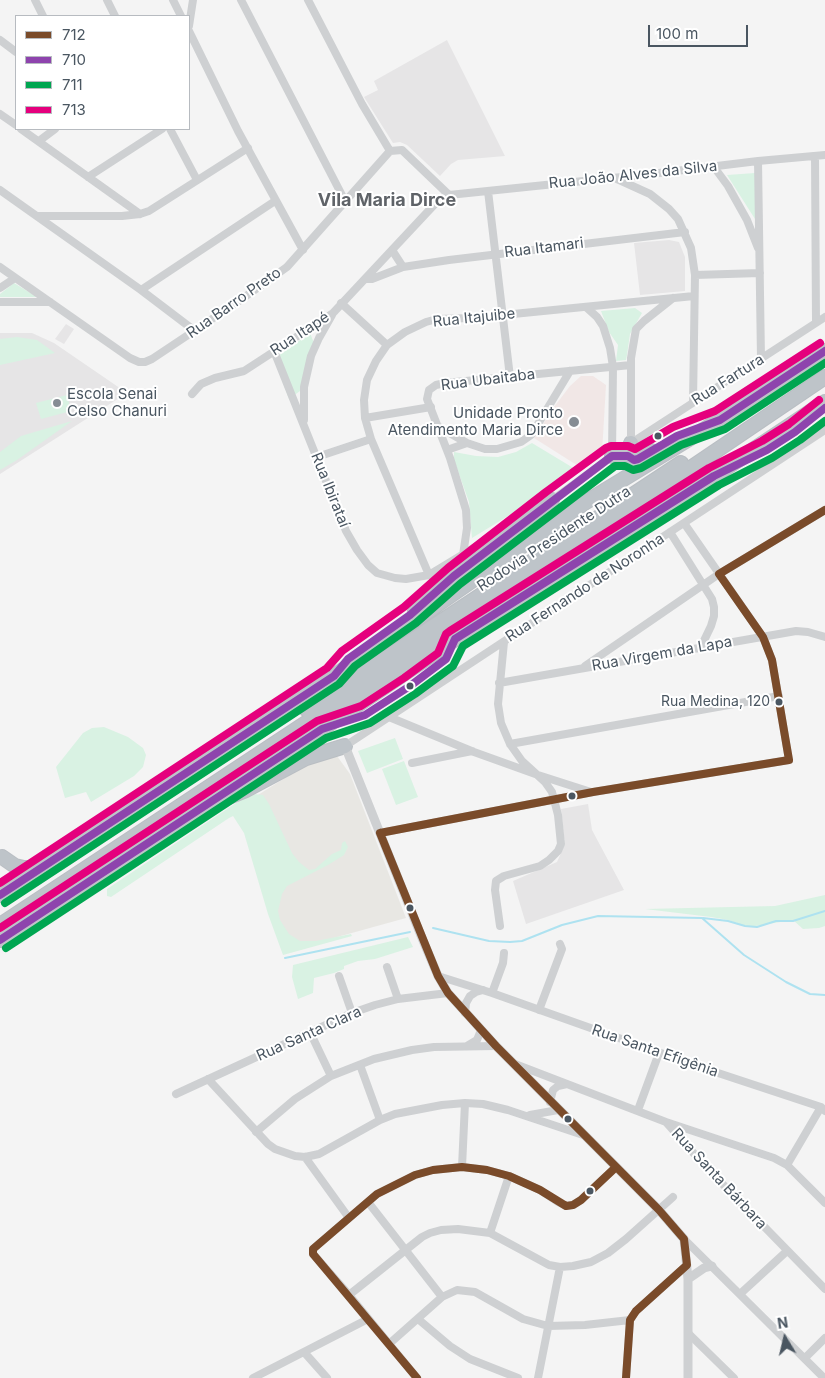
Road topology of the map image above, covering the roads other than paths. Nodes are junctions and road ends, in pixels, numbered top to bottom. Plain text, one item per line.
1 (35, 0) edge
2 (107, 0) edge
3 (173, 0) edge
4 (194, 0) edge
5 (241, 0) edge
6 (308, 0) edge
7 (42, 15) edge
8 (114, 15) edge
9 (180, 15) edge
10 (190, 21) edge
11 (190, 33) edge
12 (0, 40) edge
13 (15, 51) edge
14 (0, 114) edge
15 (15, 125) edge
16 (22, 130) edge
17 (54, 130) edge
18 (160, 130) edge
19 (171, 130) edge
20 (39, 141) junction
21 (248, 148) junction
22 (390, 151) junction
23 (825, 155) edge
24 (815, 156) junction
25 (758, 161) junction
26 (714, 167) junction
27 (651, 174) junction
28 (88, 177) junction
29 (616, 178) junction
30 (197, 180) junction
31 (0, 190) edge
32 (446, 191) junction
33 (488, 191) junction
34 (645, 192) junction
35 (275, 201) junction
36 (345, 201) junction
37 (140, 214) junction
38 (38, 216) junction
39 (57, 216) junction
40 (60, 232) junction
41 (685, 232) junction
42 (303, 250) junction
43 (392, 250) junction
44 (760, 252) junction
45 (496, 254) junction
46 (0, 267) edge
47 (403, 267) junction
48 (760, 273) junction
49 (695, 275) junction
50 (15, 278) junction
51 (365, 279) junction
52 (0, 288) edge
53 (141, 290) junction
54 (694, 296) junction
55 (673, 298) junction
56 (648, 300) junction
57 (0, 302) edge
58 (50, 302) junction
59 (342, 303) junction
60 (586, 307) junction
61 (333, 313) junction
62 (503, 315) junction
63 (650, 317) junction
64 (825, 317) edge
65 (816, 322) junction
66 (195, 331) junction
67 (387, 345) junction
68 (274, 351) junction
69 (825, 351) edge
70 (761, 359) junction
71 (631, 365) junction
72 (825, 366) edge
73 (613, 367) junction
74 (600, 368) junction
75 (570, 371) junction
76 (510, 376) junction
77 (825, 377) edge
78 (612, 382) junction
79 (192, 394) dead end
80 (693, 402) junction
81 (825, 402) edge
82 (431, 407) junction
83 (825, 408) edge
84 (365, 418) junction
85 (720, 420) junction
86 (304, 425) junction
87 (439, 427) junction
88 (825, 430) edge
89 (371, 439) junction
90 (467, 443) junction
91 (447, 450) junction
92 (629, 450) junction
93 (612, 456) junction
94 (316, 457) junction
95 (632, 473) junction
96 (714, 476) junction
97 (552, 500) junction
98 (825, 510) edge
99 (684, 523) junction
100 (670, 532) junction
101 (463, 555) junction
102 (718, 574) junction
103 (430, 575) junction
104 (702, 585) junction
105 (473, 600) junction
106 (763, 637) junction
107 (825, 637) edge
108 (504, 642) junction
109 (700, 648) junction
110 (581, 668) junction
111 (334, 676) junction
112 (499, 683) junction
113 (779, 696) junction
114 (389, 717) junction
115 (510, 744) junction
116 (345, 746) junction
117 (472, 751) junction
118 (412, 763) dead end
119 (538, 776) junction
120 (594, 792) junction
121 (555, 800) junction
122 (204, 806) junction
123 (380, 833) junction
124 (92, 835) junction
125 (1, 854) edge
126 (0, 895) edge
127 (0, 914) edge
128 (0, 925) edge
129 (500, 926) dead end
130 (0, 940) edge
131 (560, 944) dead end
132 (504, 953) dead end
133 (387, 967) dead end
134 (339, 976) dead end
135 (438, 976) junction
136 (483, 990) junction
137 (448, 993) junction
138 (492, 993) junction
139 (398, 999) junction
140 (539, 1010) junction
141 (352, 1013) junction
142 (465, 1013) junction
143 (481, 1030) junction
144 (310, 1032) junction
145 (465, 1046) junction
146 (496, 1046) junction
147 (659, 1053) junction
148 (514, 1063) junction
149 (360, 1065) junction
150 (331, 1076) junction
151 (208, 1079) junction
152 (569, 1085) junction
153 (176, 1094) dead end
154 (550, 1102) junction
155 (465, 1103) junction
156 (824, 1107) edge
157 (558, 1110) junction
158 (638, 1110) junction
159 (527, 1115) junction
160 (380, 1120) junction
161 (666, 1122) junction
162 (256, 1132) junction
163 (583, 1135) junction
164 (305, 1158) junction
165 (787, 1165) junction
166 (462, 1167) junction
167 (616, 1167) junction
168 (509, 1176) junction
169 (673, 1197) dead end
170 (368, 1202) junction
171 (825, 1203) edge
172 (659, 1210) junction
173 (349, 1218) junction
174 (490, 1233) junction
175 (684, 1239) junction
176 (405, 1249) junction
177 (787, 1251) junction
178 (687, 1265) junction
179 (712, 1266) junction
180 (560, 1267) junction
181 (688, 1279) junction
182 (825, 1289) edge
183 (740, 1294) junction
184 (349, 1295) junction
185 (442, 1296) junction
186 (368, 1319) junction
187 (418, 1319) junction
188 (630, 1320) junction
189 (548, 1326) junction
190 (688, 1334) junction
191 (825, 1338) edge
192 (390, 1344) junction
193 (304, 1352) junction
194 (805, 1358) junction
195 (253, 1378) edge
196 (327, 1378) edge
197 (417, 1378) edge
198 (518, 1378) edge
199 (538, 1378) edge
200 (626, 1378) edge
201 (688, 1378) edge
202 (734, 1378) edge
203 (824, 1378) edge

1 - 7 street
2 - 8 street
3 - 9 street
4 - 10 street
5 - 36 street
6 - 22 street
11 - 21 street
12 - 13 street
14 - 15 street
16 - 20 street
17 - 20 street
18 - 28 street
19 - 30 street
20 - 28 street
21 - 30 street
21 - 35 street
22 - 32 street
22 - 36 street, Rua Barro Preto
23 - 24 street, Rua João Alves da Silva
24 - 25 street, Rua João Alves da Silva
24 - 65 street
25 - 26 street, Rua João Alves da Silva
25 - 44 street
26 - 27 street, Rua João Alves da Silva
26 - 44 street
27 - 29 street, Rua João Alves da Silva
27 - 34 street
28 - 37 street
29 - 33 street, Rua João Alves da Silva
29 - 34 street
30 - 37 street
31 - 38 street
32 - 33 street, Rua João Alves da Silva
32 - 43 street, Rua Itapé
33 - 45 street
34 - 41 street
35 - 42 street
35 - 53 street
36 - 42 street, Rua Barro Preto
37 - 39 street
38 - 39 street
38 - 40 street
39 - 40 street
40 - 53 street
41 - 45 street, Rua Itamari
41 - 49 street
42 - 66 street, Rua Barro Preto
43 - 47 street
43 - 51 street, Rua Itapé
44 - 48 street
45 - 47 street, Rua Itamari
45 - 62 street
46 - 50 street
47 - 51 street, Rua Itamari
48 - 49 street
48 - 70 street
49 - 54 street
50 - 52 street
50 - 58 street
51 - 59 street, Rua Itapé
53 - 66 street
54 - 55 street, Rua Itajuibe
54 - 80 street
55 - 56 street, Rua Itajuibe
55 - 63 street
56 - 60 street, Rua Itajuibe
56 - 63 street
57 - 58 street
58 - 66 street, Rua Barro Preto
59 - 61 street, Rua Itapé
59 - 67 street
60 - 62 street, Rua Itajuibe
60 - 73 street
61 - 68 street, Rua Itapé
61 - 86 street
62 - 67 street, Rua Itajuibe
62 - 76 street
63 - 71 street
64 - 65 street, Rua Fartura
65 - 70 street, Rua Fartura
67 - 84 street, Rua Itajuibe
68 - 79 street, Rua Itapé
68 - 86 street, Rua Ibirataí
69 - 85 highway
70 - 80 street, Rua Fartura
71 - 73 street, Rua Ubaitaba
71 - 92 street
72 - 105 highway, Rodovia Presidente Dutra
73 - 74 street, Rua Ubaitaba
73 - 78 street
74 - 75 street, Rua Ubaitaba
74 - 78 street
75 - 76 street, Rua Ubaitaba
75 - 90 street
76 - 82 street, Rua Ubaitaba
77 - 128 highway, Rodovia Presidente Dutra
78 - 93 street
80 - 92 street, Rua Fartura
81 - 96 highway, Rodovia Presidente Dutra
82 - 84 street
82 - 87 street, Rua Ubaitaba
83 - 96 highway
84 - 89 street, Rua Itajuibe
85 - 92 highway
85 - 95 highway
86 - 94 street, Rua Ibirataí
87 - 90 street
87 - 91 street, Rua Ubaitaba
88 - 99 street, Rua Fernando de Noronha
89 - 94 street
89 - 103 street, Rua Itajuibe
90 - 91 street
91 - 101 street, Rua Ubaitaba
92 - 93 highway
93 - 97 street
94 - 103 street, Rua Ibirataí
95 - 105 highway
95 - 111 highway
96 - 122 highway, Rodovia Presidente Dutra
97 - 101 street
97 - 111 highway
98 - 102 street
99 - 100 street, Rua Fernando de Noronha
99 - 102 street
100 - 104 street
100 - 108 street, Rua Fernando de Noronha
101 - 103 street
102 - 104 street
102 - 106 street
104 - 109 street
104 - 110 street
105 - 127 highway, Rodovia Presidente Dutra
106 - 107 street, Rua Virgem da Lapa
106 - 109 street, Rua Virgem da Lapa
106 - 113 street
108 - 112 street
108 - 114 street, Rua Fernando de Noronha
109 - 110 street, Rua Virgem da Lapa
110 - 112 street, Rua Virgem da Lapa
111 - 124 highway
112 - 115 street
113 - 115 street
113 - 120 street
114 - 116 street, Rua Fernando de Noronha
114 - 117 street
115 - 119 street
116 - 122 highway
116 - 123 street
117 - 118 street
117 - 119 street
119 - 120 street
119 - 121 street
120 - 121 street
121 - 123 street
121 - 129 street
122 - 130 highway, Rodovia Presidente Dutra
123 - 135 street
124 - 125 highway
124 - 126 highway
131 - 140 street
132 - 138 street
133 - 139 street
134 - 141 street
135 - 136 street, Rua Santa Efigênia
135 - 137 street
136 - 138 street, Rua Santa Efigênia
136 - 142 street
137 - 139 street, Rua Santa Clara
137 - 142 street
138 - 140 street, Rua Santa Efigênia
139 - 141 street, Rua Santa Clara
140 - 147 street, Rua Santa Efigênia
141 - 144 street, Rua Santa Clara
142 - 143 street
143 - 145 street
143 - 146 street
144 - 150 street
144 - 151 street, Rua Santa Clara
145 - 146 street
145 - 149 street
146 - 148 street
147 - 156 street, Rua Santa Efigênia
147 - 158 street
148 - 152 street, Rua Santa Bárbara
148 - 154 street
149 - 150 street
149 - 160 street
150 - 162 street
151 - 153 street, Rua Santa Clara
151 - 162 street
152 - 154 street
152 - 158 street, Rua Santa Bárbara
154 - 157 street
155 - 159 street
155 - 160 street
155 - 166 street
156 - 165 street
157 - 159 street
157 - 163 street
158 - 161 street, Rua Santa Bárbara
159 - 163 street
160 - 164 street
161 - 165 street
161 - 177 street, Rua Santa Bárbara
162 - 164 street
163 - 167 street
164 - 173 street
165 - 171 street
166 - 168 street
166 - 170 street
167 - 168 street
167 - 172 street
168 - 174 street
169 - 172 street
170 - 173 street
170 - 176 street
172 - 175 street
172 - 180 street
173 - 184 street
174 - 176 street
174 - 180 street
175 - 178 street
175 - 179 street
176 - 184 street
176 - 185 street
177 - 182 street, Rua Santa Bárbara
177 - 183 street
178 - 181 street
178 - 188 street
179 - 181 street
179 - 183 street
180 - 189 street
181 - 190 street
183 - 194 street
184 - 186 street
185 - 187 street
185 - 189 street
186 - 192 street
186 - 193 street
187 - 192 street
187 - 198 street
188 - 189 street
188 - 200 street
189 - 199 street
190 - 201 street
190 - 202 street
191 - 194 street
192 - 197 street
193 - 195 street
193 - 196 street
194 - 203 street

